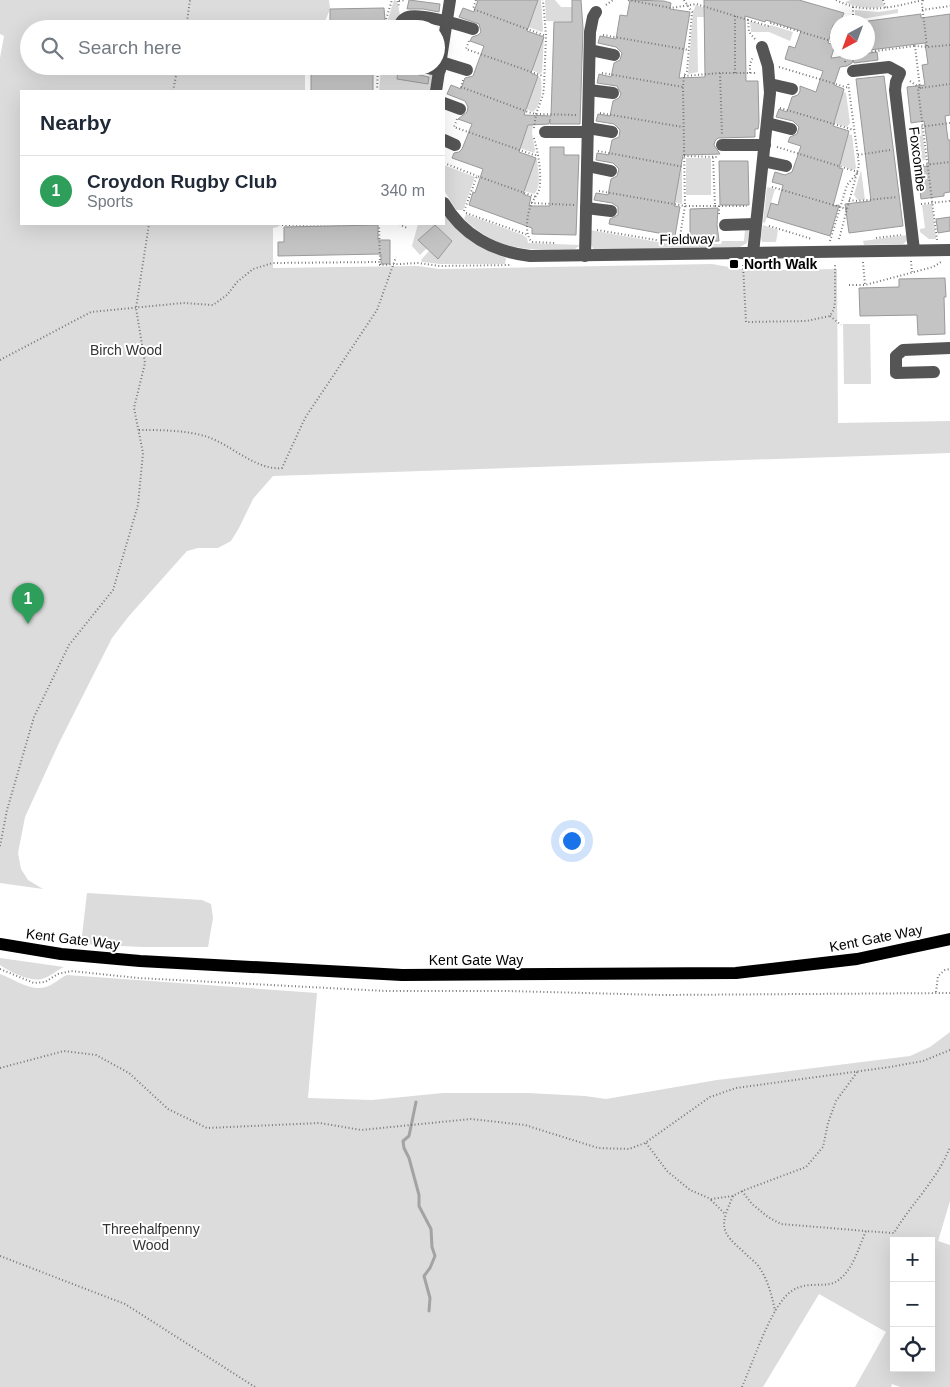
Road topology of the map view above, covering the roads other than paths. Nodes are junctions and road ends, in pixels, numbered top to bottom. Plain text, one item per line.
1 (450, 0) edge
2 (596, 12) dead end
3 (403, 20) edge
4 (440, 20) edge
5 (447, 21) junction
6 (473, 29) road end
7 (445, 34) edge
8 (762, 47) road end
9 (590, 50) junction
10 (614, 55) dead end
11 (445, 67) edge
12 (467, 70) road end
13 (849, 73) road end
14 (439, 75) edge
15 (770, 84) junction
16 (792, 89) dead end
17 (436, 90) edge
18 (589, 90) junction
19 (613, 93) dead end
20 (445, 103) edge
21 (460, 109) road end
22 (767, 123) junction
23 (791, 129) dead end
24 (588, 130) junction
25 (545, 132) dead end
26 (612, 132) dead end
27 (722, 145) road end
28 (765, 145) junction
29 (763, 161) junction
30 (587, 166) junction
31 (786, 166) dead end
32 (611, 171) dead end
33 (445, 203) edge
34 (586, 206) junction
35 (610, 211) dead end
36 (722, 220) road end
37 (755, 223) junction
38 (914, 250) junction
39 (748, 253) junction
40 (948, 254) edge
41 (585, 256) junction
42 (950, 348) edge
43 (934, 372) dead end
44 (950, 939) edge
45 (0, 944) edge

1 - 5 street
2 - 9 street
3 - 4 street
5 - 6 street
5 - 7 street
8 - 15 street
9 - 10 street
9 - 18 street
11 - 12 street
13 - 38 street, Foxcombe
14 - 17 street
15 - 16 street
15 - 22 street
18 - 19 street
18 - 24 street
20 - 21 street
22 - 23 street
22 - 28 street
24 - 25 street
24 - 26 street
24 - 30 street
27 - 28 street
28 - 29 street
29 - 31 street
29 - 37 street
30 - 32 street
30 - 34 street
33 - 41 street, Fieldway
34 - 35 street
34 - 41 street
36 - 37 street
37 - 39 street
38 - 39 street, Fieldway
38 - 40 street, Fieldway
39 - 41 street, Fieldway
42 - 43 street
44 - 45 main road, Kent Gate Way

